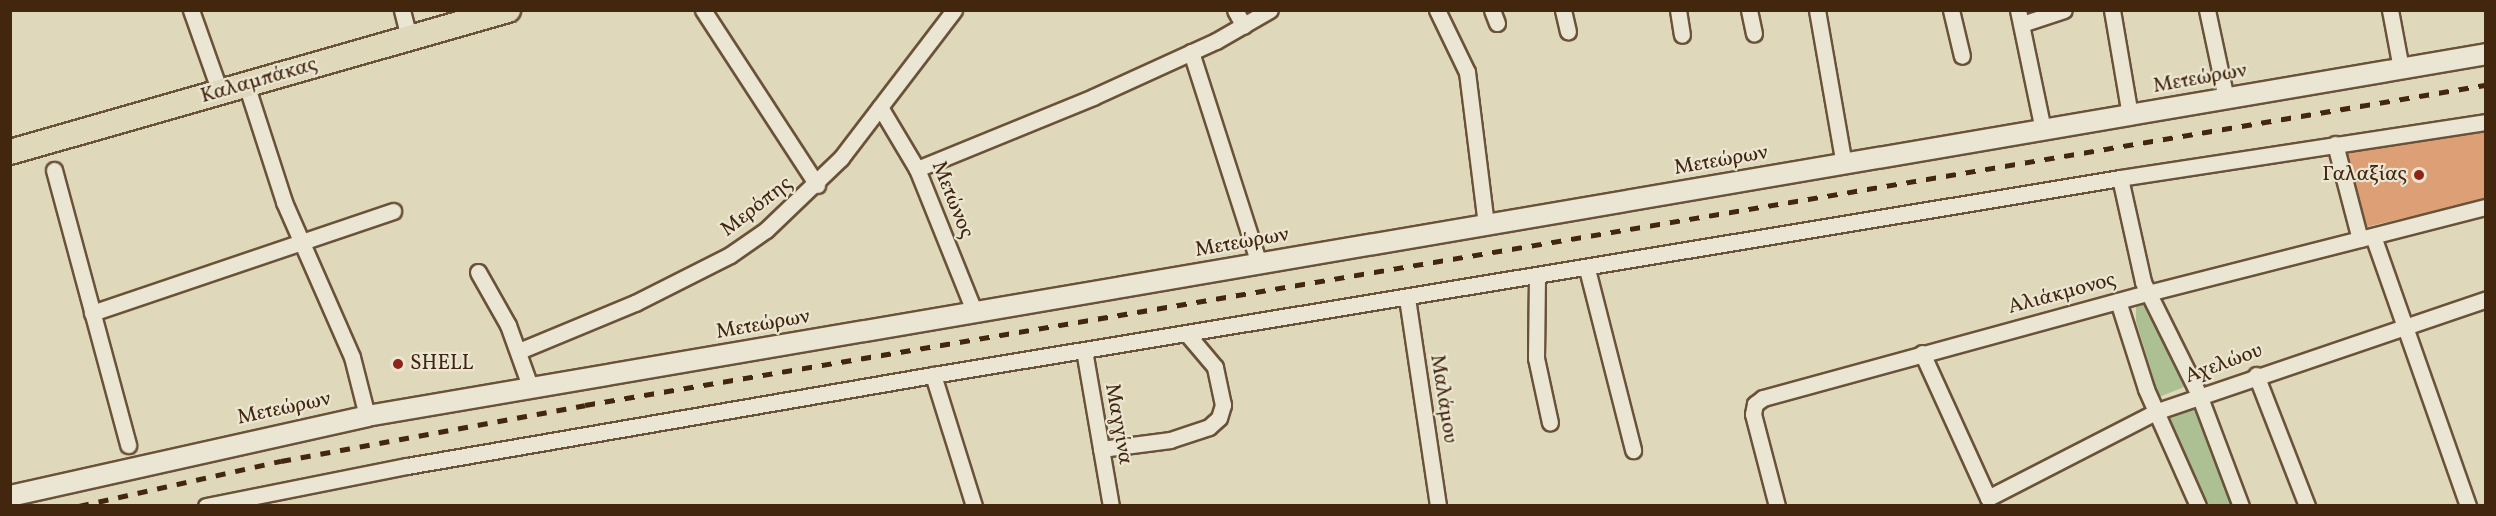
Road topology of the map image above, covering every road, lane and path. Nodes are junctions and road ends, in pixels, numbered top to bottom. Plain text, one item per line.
1 (191, 10) edge
2 (402, 10) edge
3 (508, 10) edge
4 (703, 10) edge
5 (954, 10) edge
6 (1235, 10) edge
7 (1270, 10) edge
8 (1437, 10) edge
9 (1563, 10) edge
10 (1678, 10) edge
11 (1749, 10) edge
12 (1817, 10) edge
13 (1951, 10) edge
14 (2064, 10) edge
15 (2112, 10) edge
16 (2207, 10) edge
17 (2390, 10) edge
18 (2020, 17) edge
19 (1244, 26) junction
20 (1568, 31) dead end
21 (1754, 33) dead end
22 (1682, 35) dead end
23 (409, 38) junction
24 (1191, 52) junction
25 (2486, 54) edge
26 (1962, 56) dead end
27 (2401, 69) junction
28 (246, 84) junction
29 (220, 92) junction
30 (2226, 99) junction
31 (880, 107) junction
32 (2130, 115) junction
33 (2486, 122) edge
34 (2043, 130) junction
35 (2334, 144) junction
36 (10, 152) edge
37 (1844, 164) junction
38 (917, 169) junction
39 (54, 170) dead end
40 (2120, 178) junction
41 (817, 185) junction
42 (2486, 207) edge
43 (393, 211) dead end
44 (1486, 225) junction
45 (2367, 237) junction
46 (301, 242) junction
47 (1259, 264) junction
48 (1587, 269) junction
49 (478, 272) dead end
50 (1537, 276) junction
51 (2148, 293) junction
52 (1407, 298) junction
53 (2486, 299) edge
54 (2118, 302) junction
55 (92, 313) junction
56 (975, 313) junction
57 (2406, 325) junction
58 (1187, 334) junction
59 (1084, 350) junction
60 (519, 351) junction
61 (1922, 352) junction
62 (933, 375) junction
63 (2256, 375) junction
64 (531, 389) junction
65 (2199, 395) junction
66 (2155, 412) junction
67 (367, 416) junction
68 (1550, 423) dead end
69 (128, 446) dead end
70 (1101, 449) junction
71 (1633, 450) dead end
72 (10, 496) edge
73 (236, 502) edge
74 (206, 506) edge
75 (974, 506) edge
76 (1111, 506) edge
77 (1438, 506) edge
78 (1777, 506) edge
79 (2198, 506) edge
80 (2241, 506) edge
81 (2307, 506) edge
82 (2468, 506) edge

1 - 29 street
2 - 23 street
3 - 23 main road, Καλαμπάκας
4 - 41 street
5 - 31 street, Μερόπης
6 - 19 street
7 - 19 street
8 - 44 street
9 - 20 street
10 - 22 street
11 - 21 street
12 - 37 street
13 - 26 street
14 - 18 street
15 - 32 street
16 - 30 street
17 - 27 street
18 - 34 street
19 - 24 street
23 - 28 main road, Καλαμπάκας
24 - 38 street
24 - 47 street
25 - 27 street, Μετεώρων
27 - 30 street, Μετεώρων
28 - 29 main road, Καλαμπάκας
28 - 46 street
29 - 36 main road, Καλαμπάκας
30 - 32 street, Μετεώρων
31 - 38 street, Μετώνος
31 - 41 street, Μερόπης
32 - 34 street, Μετεώρων
33 - 35 street
34 - 37 street, Μετεώρων
35 - 40 street
35 - 45 street
37 - 44 street, Μετεώρων
38 - 56 street, Μετώνος
39 - 55 street
40 - 48 street
40 - 51 street
41 - 60 street, Μερόπης
42 - 45 street, Αλιάκμονος
43 - 46 street
44 - 47 street, Μετεώρων
45 - 51 street, Αλιάκμονος
45 - 57 street
46 - 55 street
46 - 67 street
47 - 56 street, Μετεώρων
48 - 50 street
48 - 71 street
49 - 60 street
50 - 52 street
50 - 68 street
51 - 54 street, Αλιάκμονος
51 - 65 street
52 - 58 street
52 - 77 street, Μαλάμου
53 - 57 street, Αχελώου
54 - 61 street, Αλιάκμονος
54 - 66 street
55 - 69 street
56 - 64 street, Μετεώρων
57 - 63 street, Αχελώου
57 - 82 street
58 - 59 street
58 - 70 street
59 - 62 street
59 - 70 street, Μαγγίνα
60 - 64 street
61 - 66 street, Αχελώου
61 - 78 street, Αλιάκμονος
62 - 73 street
62 - 75 street
63 - 65 street, Αχελώου
63 - 81 street
64 - 67 street, Μετεώρων
65 - 66 street, Αχελώου
65 - 80 street
66 - 79 street
67 - 72 street, Μετεώρων
70 - 76 street, Μαγγίνα
73 - 74 street

